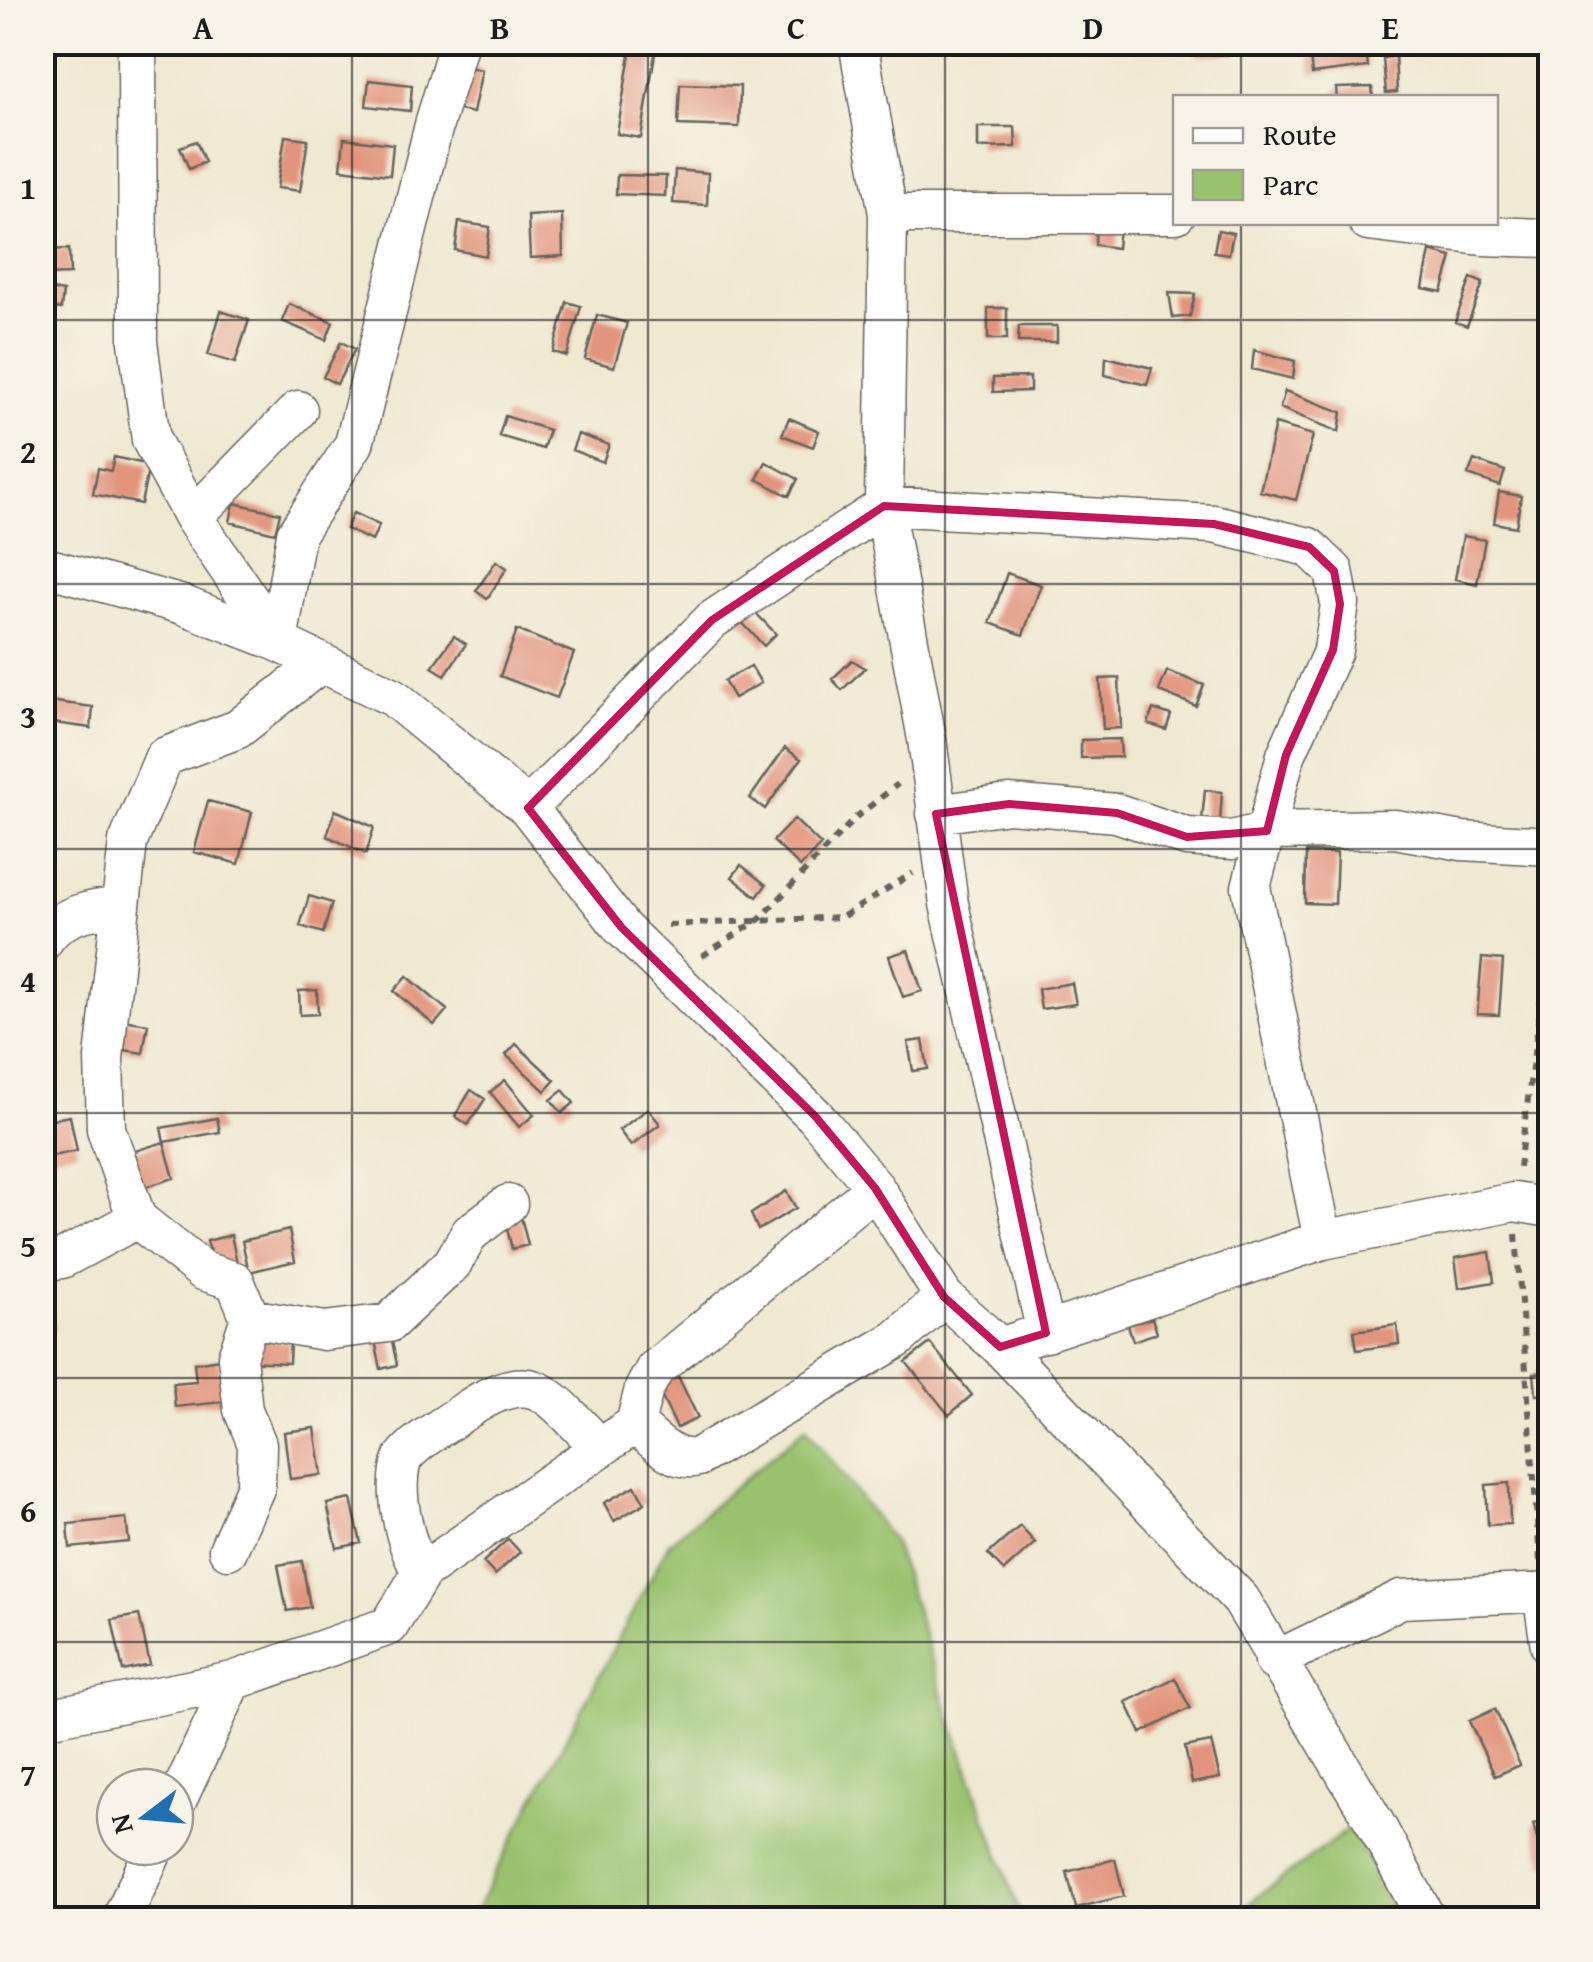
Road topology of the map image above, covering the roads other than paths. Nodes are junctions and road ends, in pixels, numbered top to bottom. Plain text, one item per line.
1 (137, 42) edge
2 (459, 42) edge
3 (858, 42) edge
4 (888, 214) junction
5 (1173, 214) edge
6 (1392, 225) edge
7 (1550, 238) edge
8 (298, 410) dead end
9 (884, 506) junction
10 (193, 518) junction
11 (42, 566) edge
12 (278, 642) junction
13 (321, 663) junction
14 (528, 808) junction
15 (936, 814) junction
16 (1267, 831) junction
17 (1550, 846) edge
18 (121, 907) junction
19 (42, 943) edge
20 (874, 1188) junction
21 (508, 1204) dead end
22 (1532, 1205) edge
23 (137, 1219) junction
24 (1323, 1240) junction
25 (42, 1262) edge
26 (944, 1297) junction
27 (250, 1318) junction
28 (1046, 1333) junction
29 (1000, 1347) junction
30 (635, 1424) junction
31 (601, 1448) junction
32 (228, 1550) dead end
33 (422, 1572) junction
34 (1546, 1592) edge
35 (1550, 1646) edge
36 (1274, 1660) junction
37 (233, 1682) junction
38 (42, 1719) edge
39 (193, 1767) edge
40 (146, 1867) edge
41 (121, 1920) edge
42 (1427, 1920) edge

1 - 10 street
2 - 12 street
3 - 4 street
4 - 5 street
4 - 9 street
6 - 7 street
8 - 10 street
9 - 14 street
9 - 15 street
9 - 16 street
10 - 12 street
11 - 12 street
12 - 13 street
13 - 14 street
13 - 18 street
14 - 20 street
15 - 16 street
15 - 28 street
16 - 17 street
16 - 24 street
18 - 19 street
18 - 23 street
20 - 26 street
20 - 30 street
21 - 27 street
22 - 24 street
23 - 25 street
23 - 27 street
24 - 28 street
26 - 29 street
26 - 30 street
27 - 32 street
28 - 29 street
29 - 36 street
30 - 31 street
31 - 33 street
31 - 33 street
33 - 37 street
34 - 35 street
34 - 36 street
36 - 42 street
37 - 38 street
37 - 39 street
40 - 41 street

